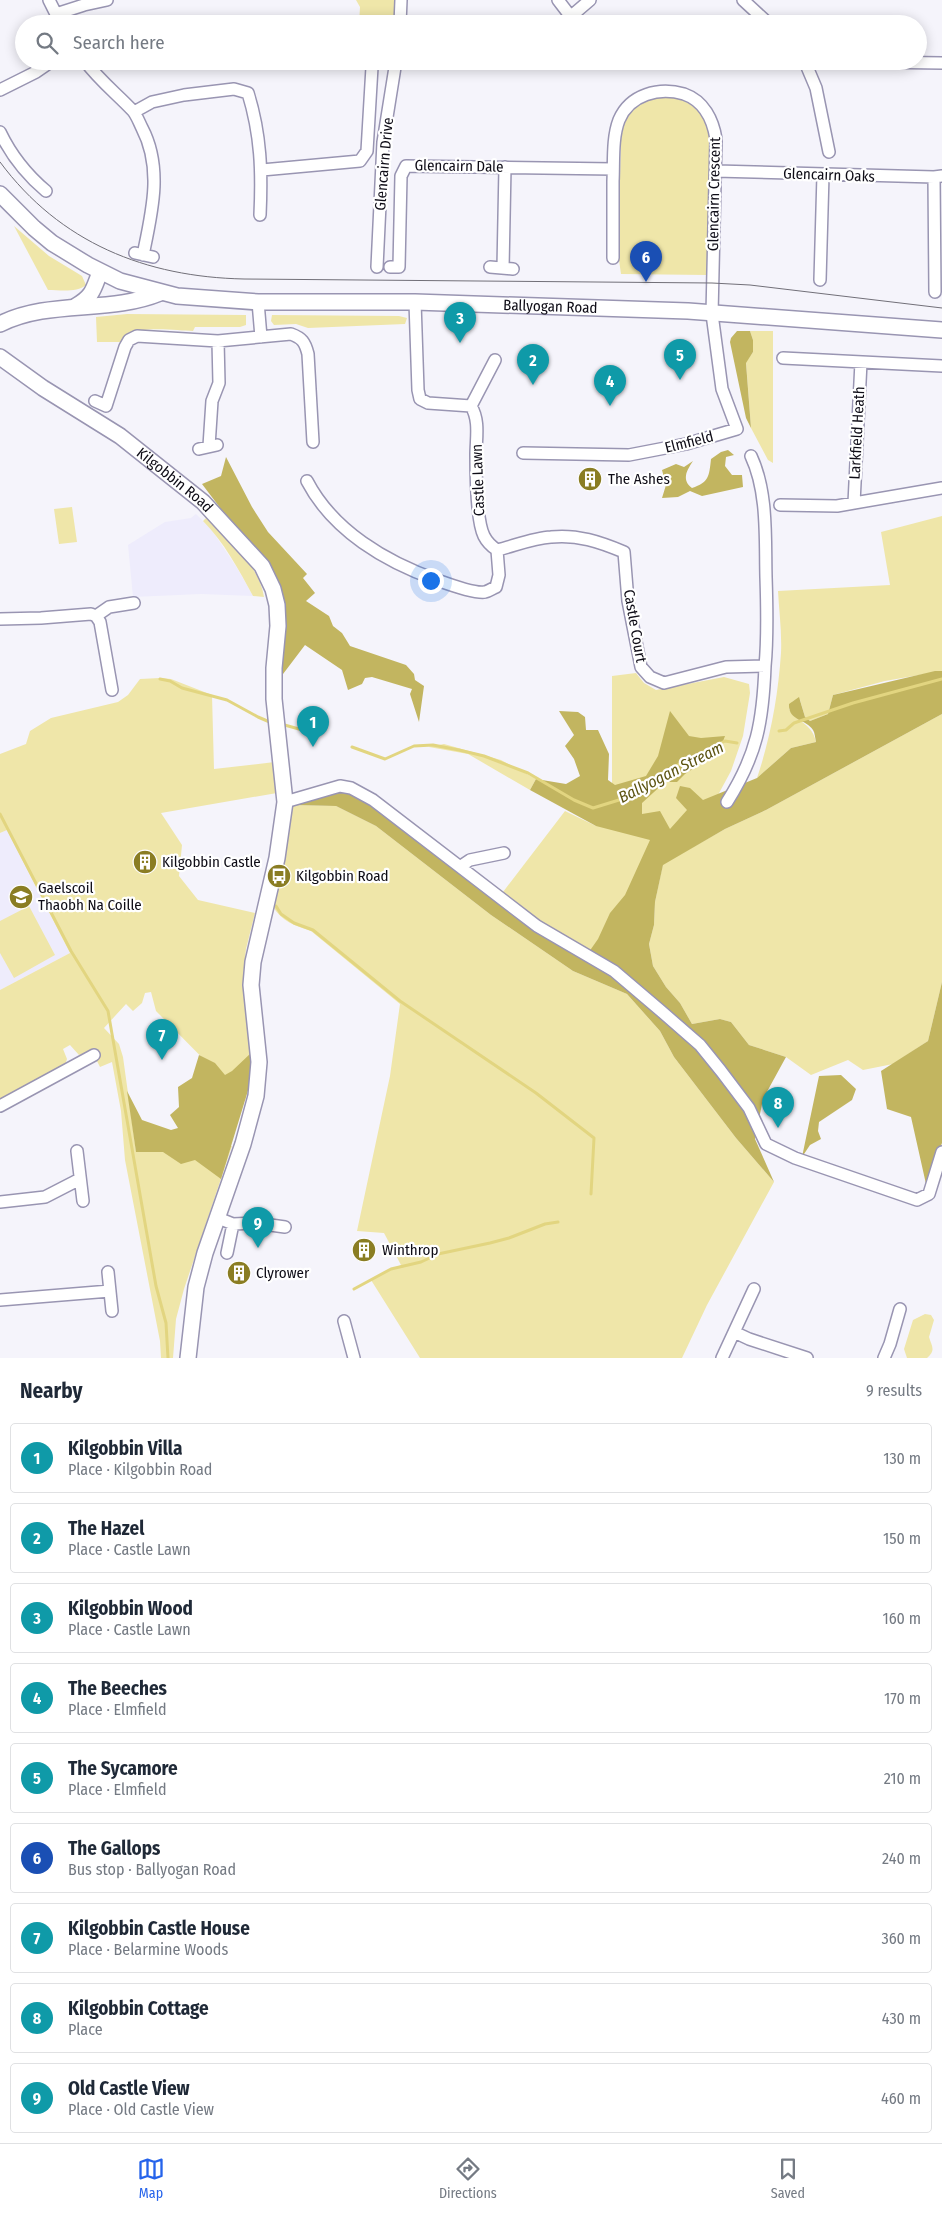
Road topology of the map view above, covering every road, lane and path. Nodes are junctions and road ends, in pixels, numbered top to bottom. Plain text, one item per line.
1 (48, 0) edge
2 (106, 0) edge
3 (402, 0) edge
4 (558, 0) edge
5 (590, 0) edge
6 (743, 0) edge
7 (56, 15) edge
8 (65, 15) edge
9 (401, 15) edge
10 (564, 15) edge
11 (572, 15) edge
12 (759, 15) edge
13 (927, 62) edge
14 (942, 62) edge
15 (39, 70) edge
16 (92, 70) edge
17 (372, 70) edge
18 (395, 70) edge
19 (808, 70) edge
20 (0, 90) edge
21 (134, 112) junction
22 (0, 132) edge
23 (829, 152) dead end
24 (505, 167) junction
25 (614, 169) junction
26 (262, 170) junction
27 (716, 171) junction
28 (823, 174) junction
29 (938, 177) edge
30 (46, 191) dead end
31 (0, 194) edge
32 (260, 215) dead end
33 (144, 255) dead end
34 (612, 258) dead end
35 (377, 267) dead end
36 (395, 267) dead end
37 (490, 268) dead end
38 (100, 272) junction
39 (820, 280) dead end
40 (120, 281) junction
41 (935, 292) dead end
42 (160, 293) junction
43 (258, 302) junction
44 (415, 302) junction
45 (100, 305) junction
46 (76, 306) junction
47 (712, 314) junction
48 (0, 324) edge
49 (942, 330) edge
50 (261, 337) junction
51 (218, 341) junction
52 (0, 357) edge
53 (783, 358) dead end
54 (495, 360) dead end
55 (861, 362) junction
56 (942, 366) edge
57 (100, 403) dead end
58 (471, 406) junction
59 (313, 442) dead end
60 (208, 447) dead end
61 (523, 453) dead end
62 (752, 456) dead end
63 (307, 481) dead end
64 (942, 488) edge
65 (854, 503) junction
66 (780, 505) dead end
67 (497, 550) junction
68 (134, 603) dead end
69 (96, 616) junction
70 (0, 619) edge
71 (765, 666) junction
72 (112, 690) dead end
73 (286, 802) junction
74 (727, 802) dead end
75 (504, 853) dead end
76 (462, 866) junction
77 (94, 1055) dead end
78 (0, 1106) edge
79 (77, 1151) dead end
80 (942, 1152) edge
81 (80, 1179) junction
82 (83, 1201) dead end
83 (0, 1202) edge
84 (218, 1218) junction
85 (233, 1224) junction
86 (285, 1227) dead end
87 (227, 1253) dead end
88 (108, 1272) dead end
89 (754, 1289) dead end
90 (110, 1291) junction
91 (0, 1300) edge
92 (900, 1309) dead end
93 (112, 1311) dead end
94 (344, 1321) dead end
95 (734, 1332) junction
96 (188, 1358) edge
97 (354, 1358) edge
98 (722, 1358) edge
99 (807, 1358) edge
100 (884, 1358) edge

1 - 7 street
2 - 8 street
3 - 9 street
4 - 10 street
5 - 11 street
6 - 12 street
13 - 14 street
15 - 20 street
16 - 21 street
17 - 26 street
18 - 35 street, Glencairn Drive
19 - 23 street
21 - 26 street
21 - 33 street
22 - 30 street
24 - 25 street, Glencairn Dale
24 - 36 street, Glencairn Dale
24 - 37 street
25 - 27 street, Glencairn Crescent
25 - 34 street, Glencairn Crescent
26 - 32 street
27 - 28 street, Glencairn Oaks
27 - 47 street, Glencairn Crescent
28 - 29 street, Glencairn Oaks
28 - 39 street
29 - 41 street
31 - 38 street, Ballyogan Road
38 - 40 street, Ballyogan Road
38 - 46 street
40 - 42 street, Ballyogan Road
40 - 45 street
42 - 43 street, Ballyogan Road
42 - 45 street, Ballyogan Road
43 - 44 street, Ballyogan Road
43 - 50 street
44 - 47 street, Ballyogan Road
44 - 58 street
45 - 46 street, Ballyogan Road
46 - 48 street, Ballyogan Road
47 - 49 street, Ballyogan Road
47 - 61 street, Elmfield
50 - 51 street
50 - 59 street
51 - 57 street
51 - 60 street
52 - 73 street, Kilgobbin Road
53 - 55 street
54 - 58 street
55 - 56 street
55 - 65 street, Larkfield Heath
58 - 67 street, Castle Lawn
62 - 71 street
63 - 67 street
64 - 65 street, Larkfield Heath
65 - 66 street, Larkfield Heath
67 - 71 street, Castle Court
68 - 69 street
69 - 70 street
69 - 72 street
71 - 74 street
73 - 76 street
73 - 84 street, Kilgobbin Road
75 - 76 street
76 - 80 street
77 - 78 street
79 - 81 street
81 - 82 street
81 - 83 street
84 - 85 street
84 - 96 street, Kilgobbin Road
85 - 86 street
85 - 87 street
88 - 90 street
89 - 95 street
90 - 91 street
90 - 93 street
92 - 100 street
94 - 97 street
95 - 98 street
95 - 99 street

